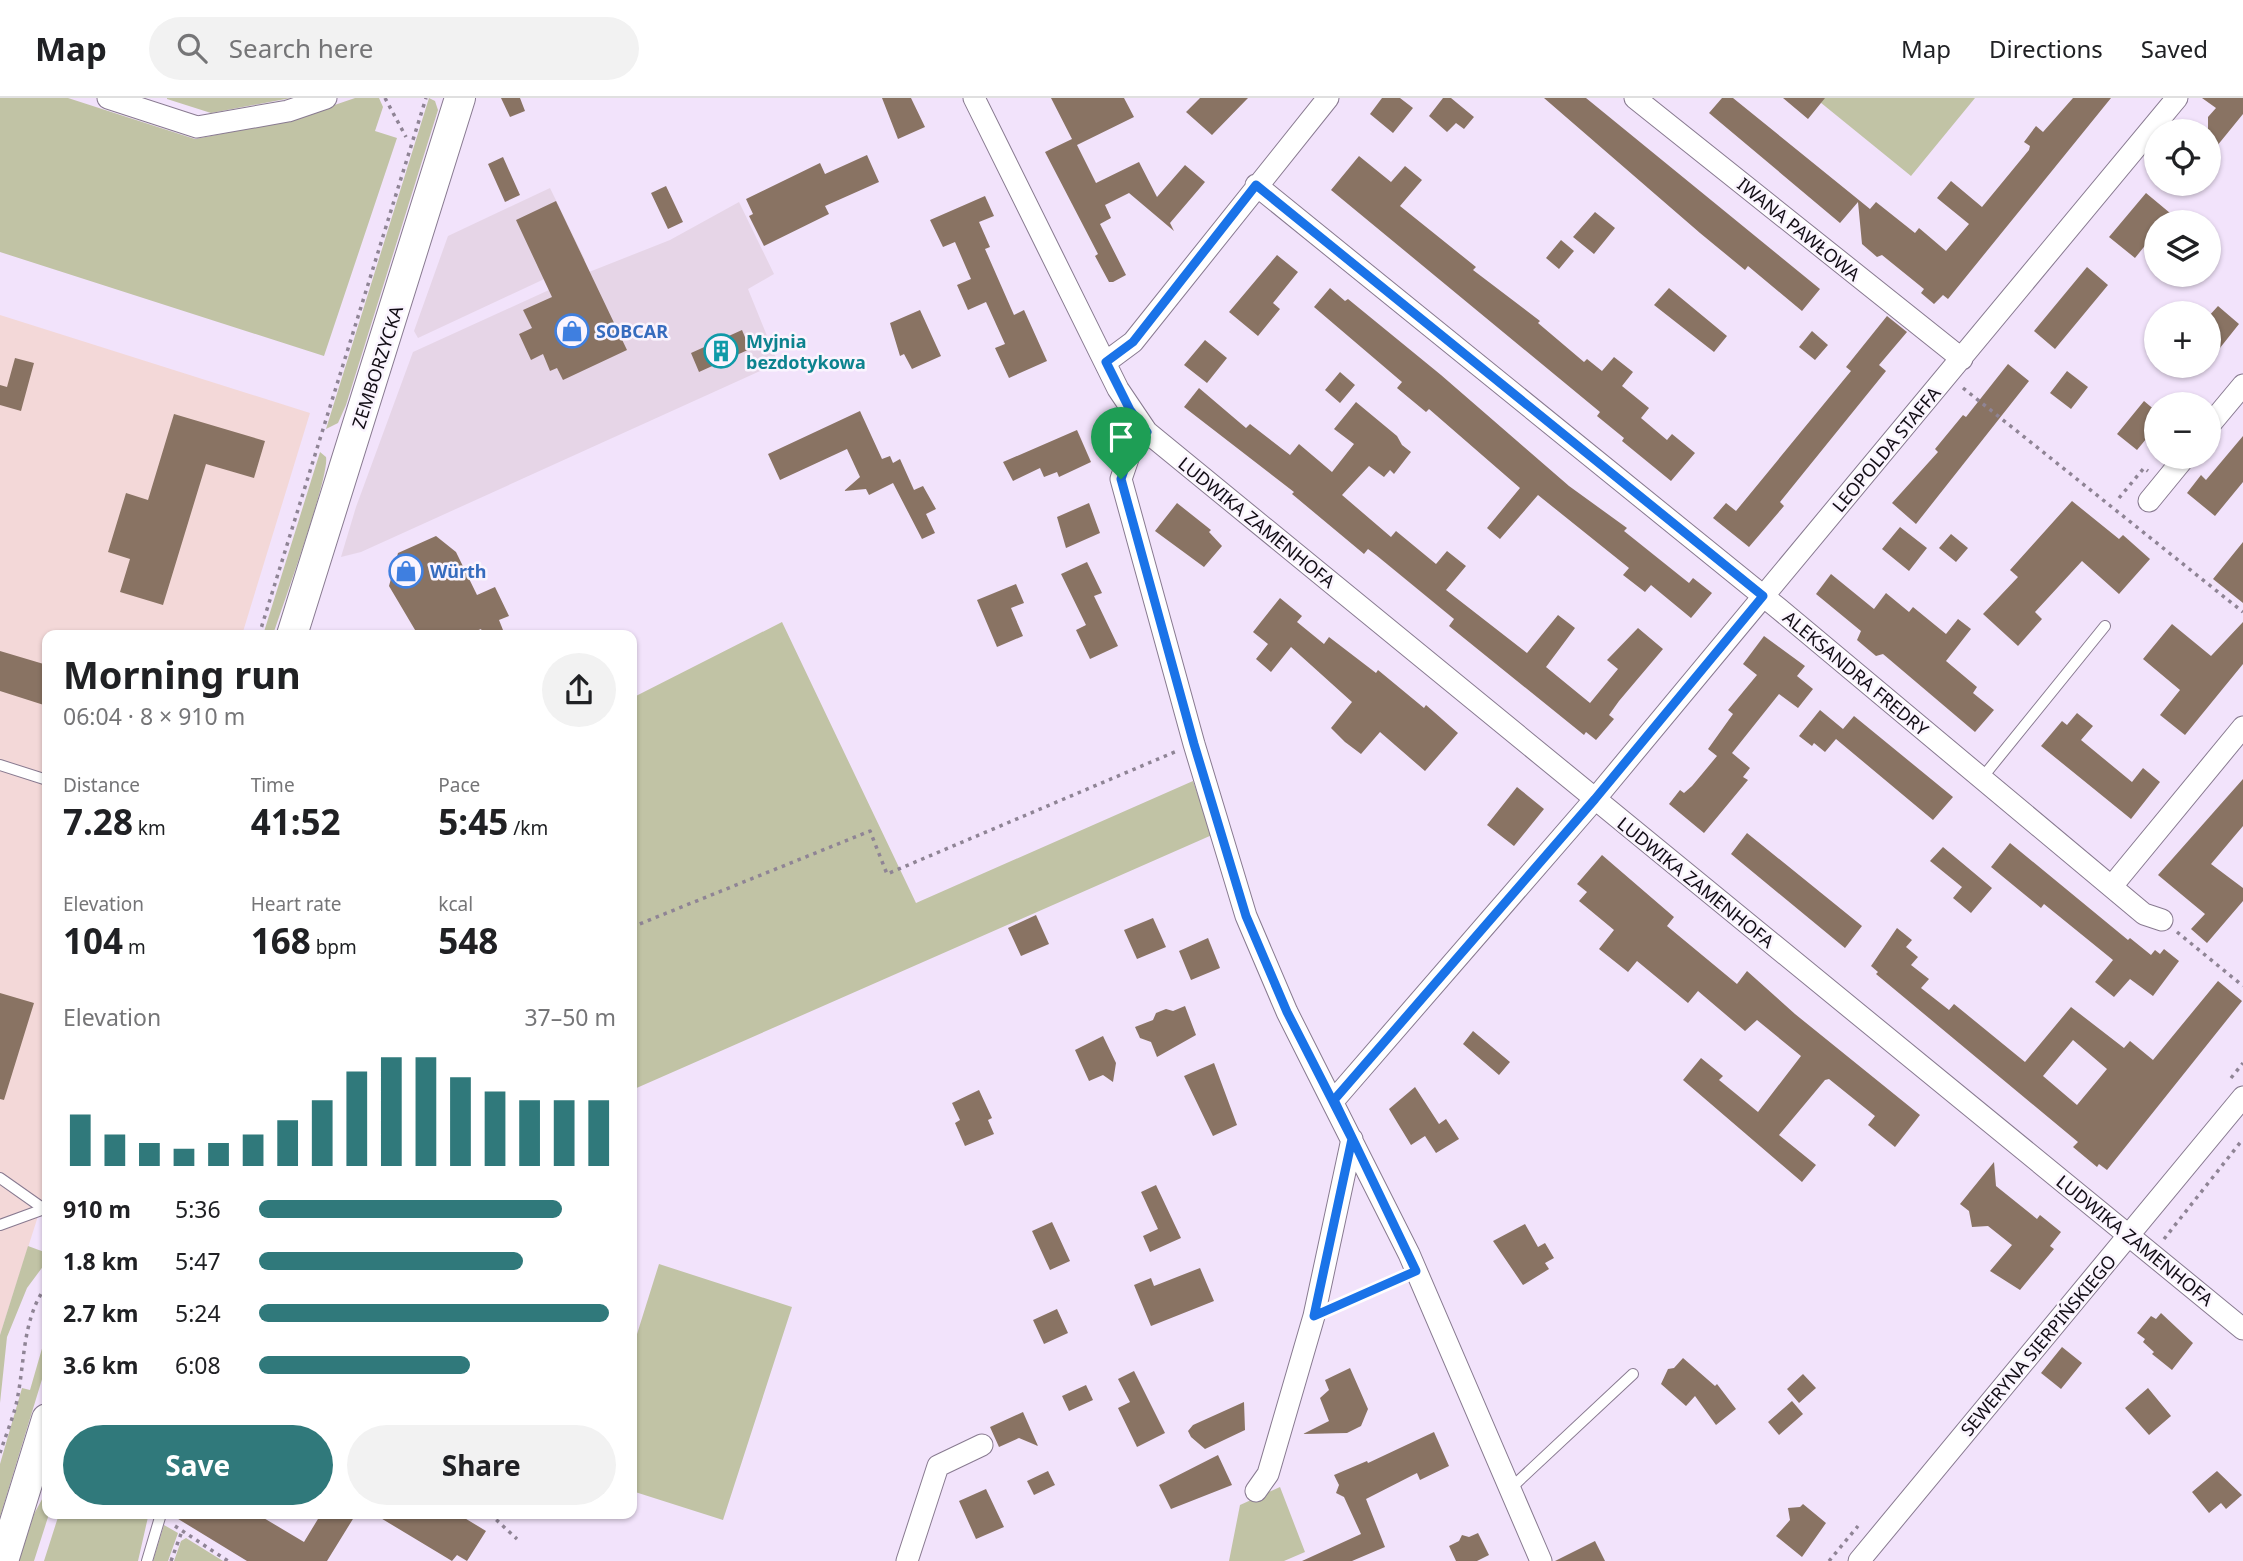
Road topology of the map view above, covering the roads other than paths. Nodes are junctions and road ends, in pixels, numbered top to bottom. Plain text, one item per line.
1 (108, 98) edge
2 (326, 98) edge
3 (460, 98) edge
4 (974, 98) edge
5 (1328, 98) edge
6 (1635, 98) edge
7 (2176, 98) edge
8 (1256, 185) junction
9 (1962, 359) junction
10 (1106, 362) junction
11 (2243, 385) edge
12 (2221, 412) edge
13 (1147, 432) junction
14 (2175, 469) edge
15 (2149, 500) dead end
16 (1763, 596) junction
17 (2105, 626) dead end
18 (294, 630) edge
19 (2243, 727) edge
20 (0, 765) edge
21 (42, 778) edge
22 (1982, 778) junction
23 (1595, 799) junction
24 (2112, 886) junction
25 (2162, 920) road end
26 (2243, 1097) edge
27 (1334, 1100) junction
28 (1352, 1139) junction
29 (0, 1178) edge
30 (42, 1207) edge
31 (42, 1211) edge
32 (0, 1225) edge
33 (2129, 1235) junction
34 (2243, 1329) edge
35 (1633, 1374) dead end
36 (42, 1435) edge
37 (982, 1445) dead end
38 (1510, 1489) junction
39 (1256, 1491) dead end
40 (160, 1519) edge
41 (2, 1561) edge
42 (147, 1561) edge
43 (907, 1561) edge
44 (1541, 1561) edge
45 (1859, 1561) edge

1 - 2 street
3 - 18 street, ZEMBORZYCKA
4 - 10 street, LUDWIKA ZAMENHOFA
5 - 8 street
6 - 9 street, IWANA PAWŁOWA
7 - 9 street, LEOPOLDA STAFFA
8 - 10 street
8 - 16 street, ALEKSANDRA FREDRY
9 - 16 street, LEOPOLDA STAFFA
10 - 13 street, LUDWIKA ZAMENHOFA
11 - 12 street
13 - 23 street, LUDWIKA ZAMENHOFA
13 - 27 street
14 - 15 street
16 - 22 street, ALEKSANDRA FREDRY
16 - 23 street, LEOPOLDA STAFFA
17 - 22 lane
19 - 24 street
20 - 21 lane
22 - 24 street, ALEKSANDRA FREDRY
23 - 27 street, LEOPOLDA STAFFA
23 - 33 street, LUDWIKA ZAMENHOFA
24 - 25 street, ALEKSANDRA FREDRY
26 - 33 street, SEWERYNA SIERPIŃSKIEGO
27 - 28 street
28 - 38 street
28 - 39 street
29 - 30 lane
31 - 32 lane
33 - 34 street, LUDWIKA ZAMENHOFA
33 - 45 street, SEWERYNA SIERPIŃSKIEGO
35 - 38 lane
36 - 41 street
37 - 43 street
38 - 44 street
40 - 42 lane

